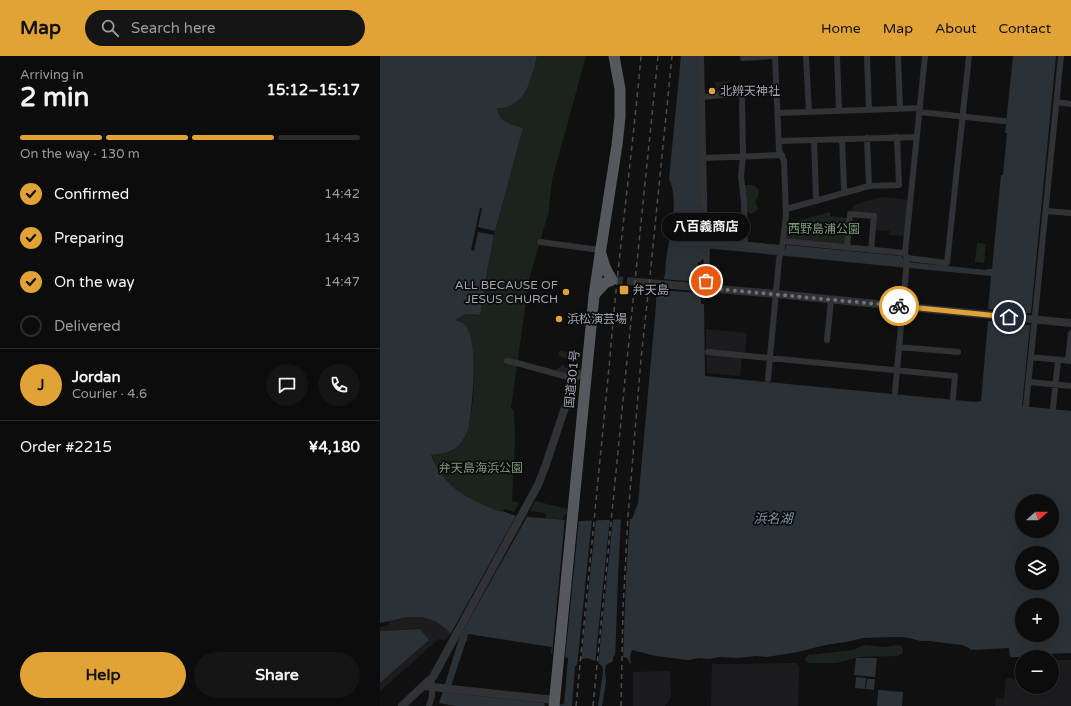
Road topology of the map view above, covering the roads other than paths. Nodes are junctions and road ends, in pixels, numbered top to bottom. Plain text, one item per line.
1 (614, 56) edge
2 (702, 56) edge
3 (775, 56) edge
4 (806, 56) edge
5 (837, 56) edge
6 (867, 56) edge
7 (898, 56) edge
8 (925, 56) edge
9 (968, 56) edge
10 (1061, 56) edge
11 (743, 58) dead end
12 (776, 90) junction
13 (742, 94) junction
14 (702, 97) junction
15 (1056, 102) junction
16 (1071, 104) edge
17 (900, 108) junction
18 (869, 109) junction
19 (839, 110) junction
20 (920, 110) junction
21 (809, 112) junction
22 (778, 113) junction
23 (962, 117) junction
24 (1004, 121) dead end
25 (897, 137) junction
26 (917, 137) junction
27 (867, 138) junction
28 (842, 139) junction
29 (814, 140) junction
30 (779, 141) junction
31 (782, 155) junction
32 (743, 156) junction
33 (703, 158) junction
34 (869, 186) junction
35 (845, 193) junction
36 (817, 200) junction
37 (786, 208) junction
38 (1046, 211) junction
39 (1071, 213) edge
40 (540, 242) dead end
41 (707, 244) junction
42 (745, 245) junction
43 (782, 246) junction
44 (846, 248) junction
45 (600, 250) junction
46 (871, 250) junction
47 (906, 257) junction
48 (637, 282) tunnel mouth
49 (704, 288) junction
50 (776, 294) junction
51 (594, 295) junction
52 (831, 300) junction
53 (903, 307) junction
54 (1035, 320) junction
55 (1071, 323) edge
56 (1071, 333) edge
57 (827, 340) dead end
58 (899, 347) junction
59 (708, 352) dead end
60 (958, 352) dead end
61 (1031, 357) junction
62 (770, 358) junction
63 (1058, 360) junction
64 (507, 361) dead end
65 (1070, 361) edge
66 (897, 370) junction
67 (586, 374) junction
68 (575, 379) junction
69 (768, 379) dead end
70 (1029, 382) junction
71 (1056, 384) junction
72 (1071, 386) edge
73 (895, 392) dead end
74 (953, 398) dead end
75 (1026, 406) dead end
76 (1054, 408) dead end
77 (433, 677) junction
78 (423, 686) junction
79 (432, 686) junction
80 (554, 703) edge
81 (402, 706) edge
82 (429, 706) edge

1 - 45 highway, 国道301号
2 - 14 street
3 - 11 street
3 - 12 street
4 - 21 street
5 - 19 street
6 - 18 street
7 - 17 street
8 - 20 street
9 - 23 street
10 - 15 street
12 - 13 street
12 - 22 street
13 - 14 street
13 - 32 street
14 - 33 street
15 - 16 street
15 - 38 street
17 - 18 street
17 - 20 street
18 - 19 street
19 - 21 street
20 - 23 street
20 - 26 street
21 - 22 street
22 - 30 street
23 - 24 street
23 - 47 street
25 - 26 street
25 - 27 street
25 - 34 street
26 - 47 street
27 - 28 street
27 - 34 street
28 - 29 street
28 - 35 street
29 - 30 street
29 - 36 street
30 - 31 street
31 - 32 street
31 - 37 street
32 - 33 street
32 - 42 street
33 - 41 street
34 - 35 street
35 - 36 street
36 - 37 street
37 - 43 street
38 - 39 street
38 - 54 street
40 - 45 street
41 - 42 street
41 - 49 street
42 - 43 street
43 - 44 street
43 - 50 street
44 - 46 street
44 - 46 street
45 - 51 highway, 国道301号
45 - 51 highway
46 - 47 street
47 - 53 street
48 - 49 street
49 - 50 street
50 - 52 street
50 - 62 street
51 - 67 highway, 国道301号
52 - 53 street
52 - 57 street
53 - 54 street
53 - 58 street
54 - 55 street
54 - 61 street
56 - 65 street
58 - 60 street
58 - 66 street
59 - 62 street
61 - 63 street
61 - 70 street
62 - 66 street
62 - 69 street
63 - 65 street
63 - 71 street
64 - 68 street
66 - 73 street
66 - 74 street
67 - 68 street
67 - 80 highway, 国道301号
68 - 77 street
70 - 71 street
70 - 75 street
71 - 72 street
71 - 76 street
77 - 78 street
77 - 79 street
78 - 79 street
78 - 81 street
79 - 80 street
79 - 82 street

